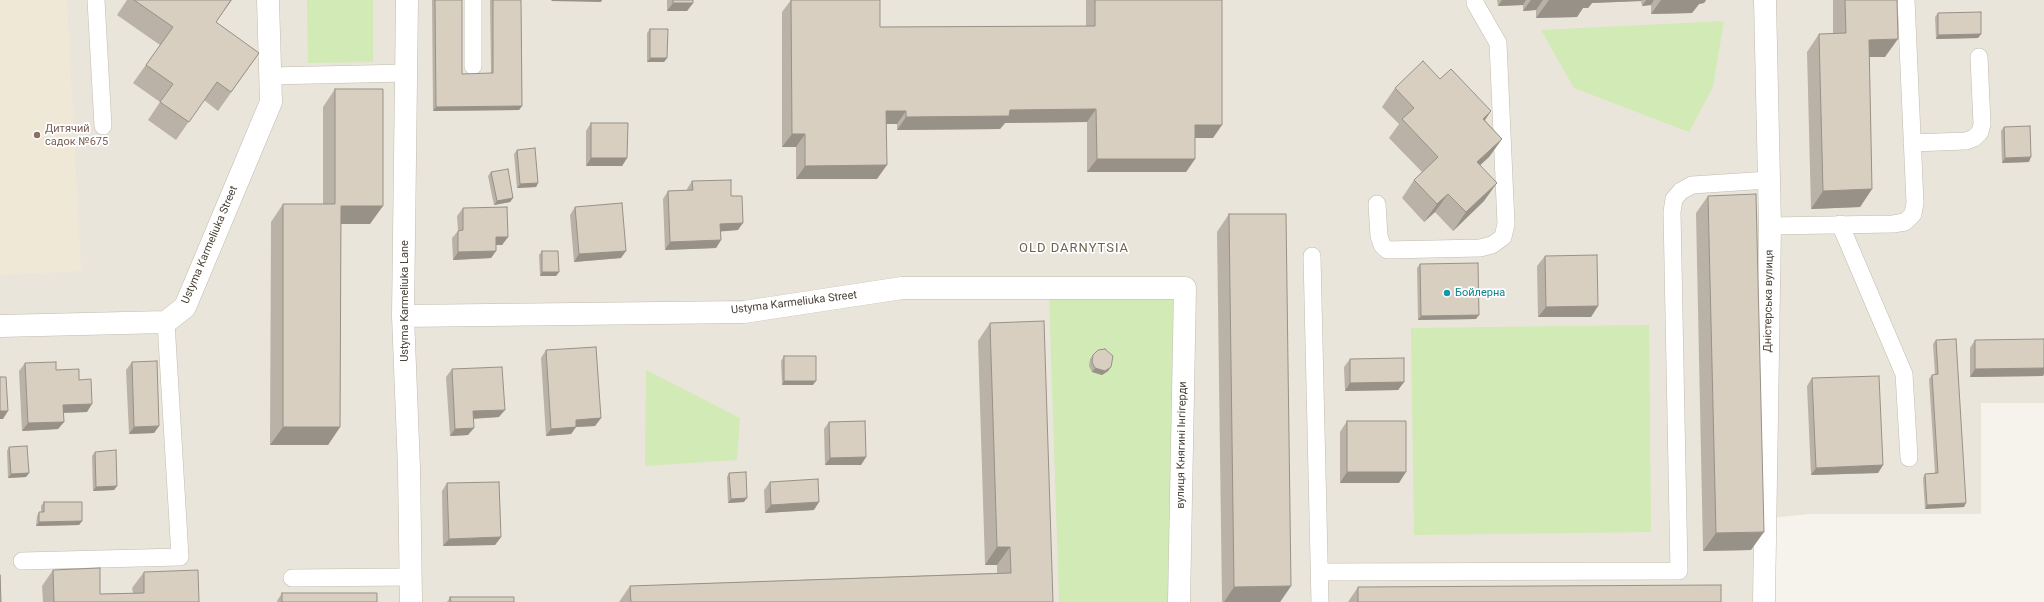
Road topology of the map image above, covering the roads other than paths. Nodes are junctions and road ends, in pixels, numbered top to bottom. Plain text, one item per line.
1 (96, 0) edge
2 (268, 0) edge
3 (407, 0) edge
4 (473, 0) edge
5 (1475, 0) edge
6 (1765, 0) edge
7 (1906, 0) edge
8 (1979, 57) dead end
9 (473, 66) dead end
10 (407, 73) junction
11 (270, 76) junction
12 (103, 126) dead end
13 (1912, 143) junction
14 (1769, 180) junction
15 (1377, 204) dead end
16 (1840, 224) junction
17 (1770, 226) junction
18 (1312, 256) dead end
19 (1185, 288) joint
20 (403, 316) junction
21 (166, 322) junction
22 (0, 326) edge
23 (1909, 458) dead end
24 (22, 561) dead end
25 (1320, 572) junction
26 (410, 577) junction
27 (292, 578) dead end
28 (411, 602) edge
29 (1179, 602) edge
30 (1320, 602) edge
31 (1764, 602) edge

1 - 12 lane
2 - 11 street, Ustyma Karmeliuka Street
3 - 10 street, Ustyma Karmeliuka Lane
4 - 9 lane
5 - 15 lane
6 - 14 street, Дністерська вулиця
7 - 13 lane
8 - 13 lane
10 - 11 lane
10 - 20 street, Ustyma Karmeliuka Lane
11 - 21 street, Ustyma Karmeliuka Street
13 - 16 lane
14 - 17 street, Дністерська вулиця
14 - 25 lane
16 - 17 lane
16 - 23 lane
17 - 31 street, Дністерська вулиця
18 - 25 lane
19 - 20 street, Ustyma Karmeliuka Street
19 - 29 street, вулиця Княгині Інгігерди
20 - 26 street, Ustyma Karmeliuka Lane
21 - 22 street
21 - 24 lane
25 - 30 lane
26 - 27 lane
26 - 28 street, Ustyma Karmeliuka Lane

